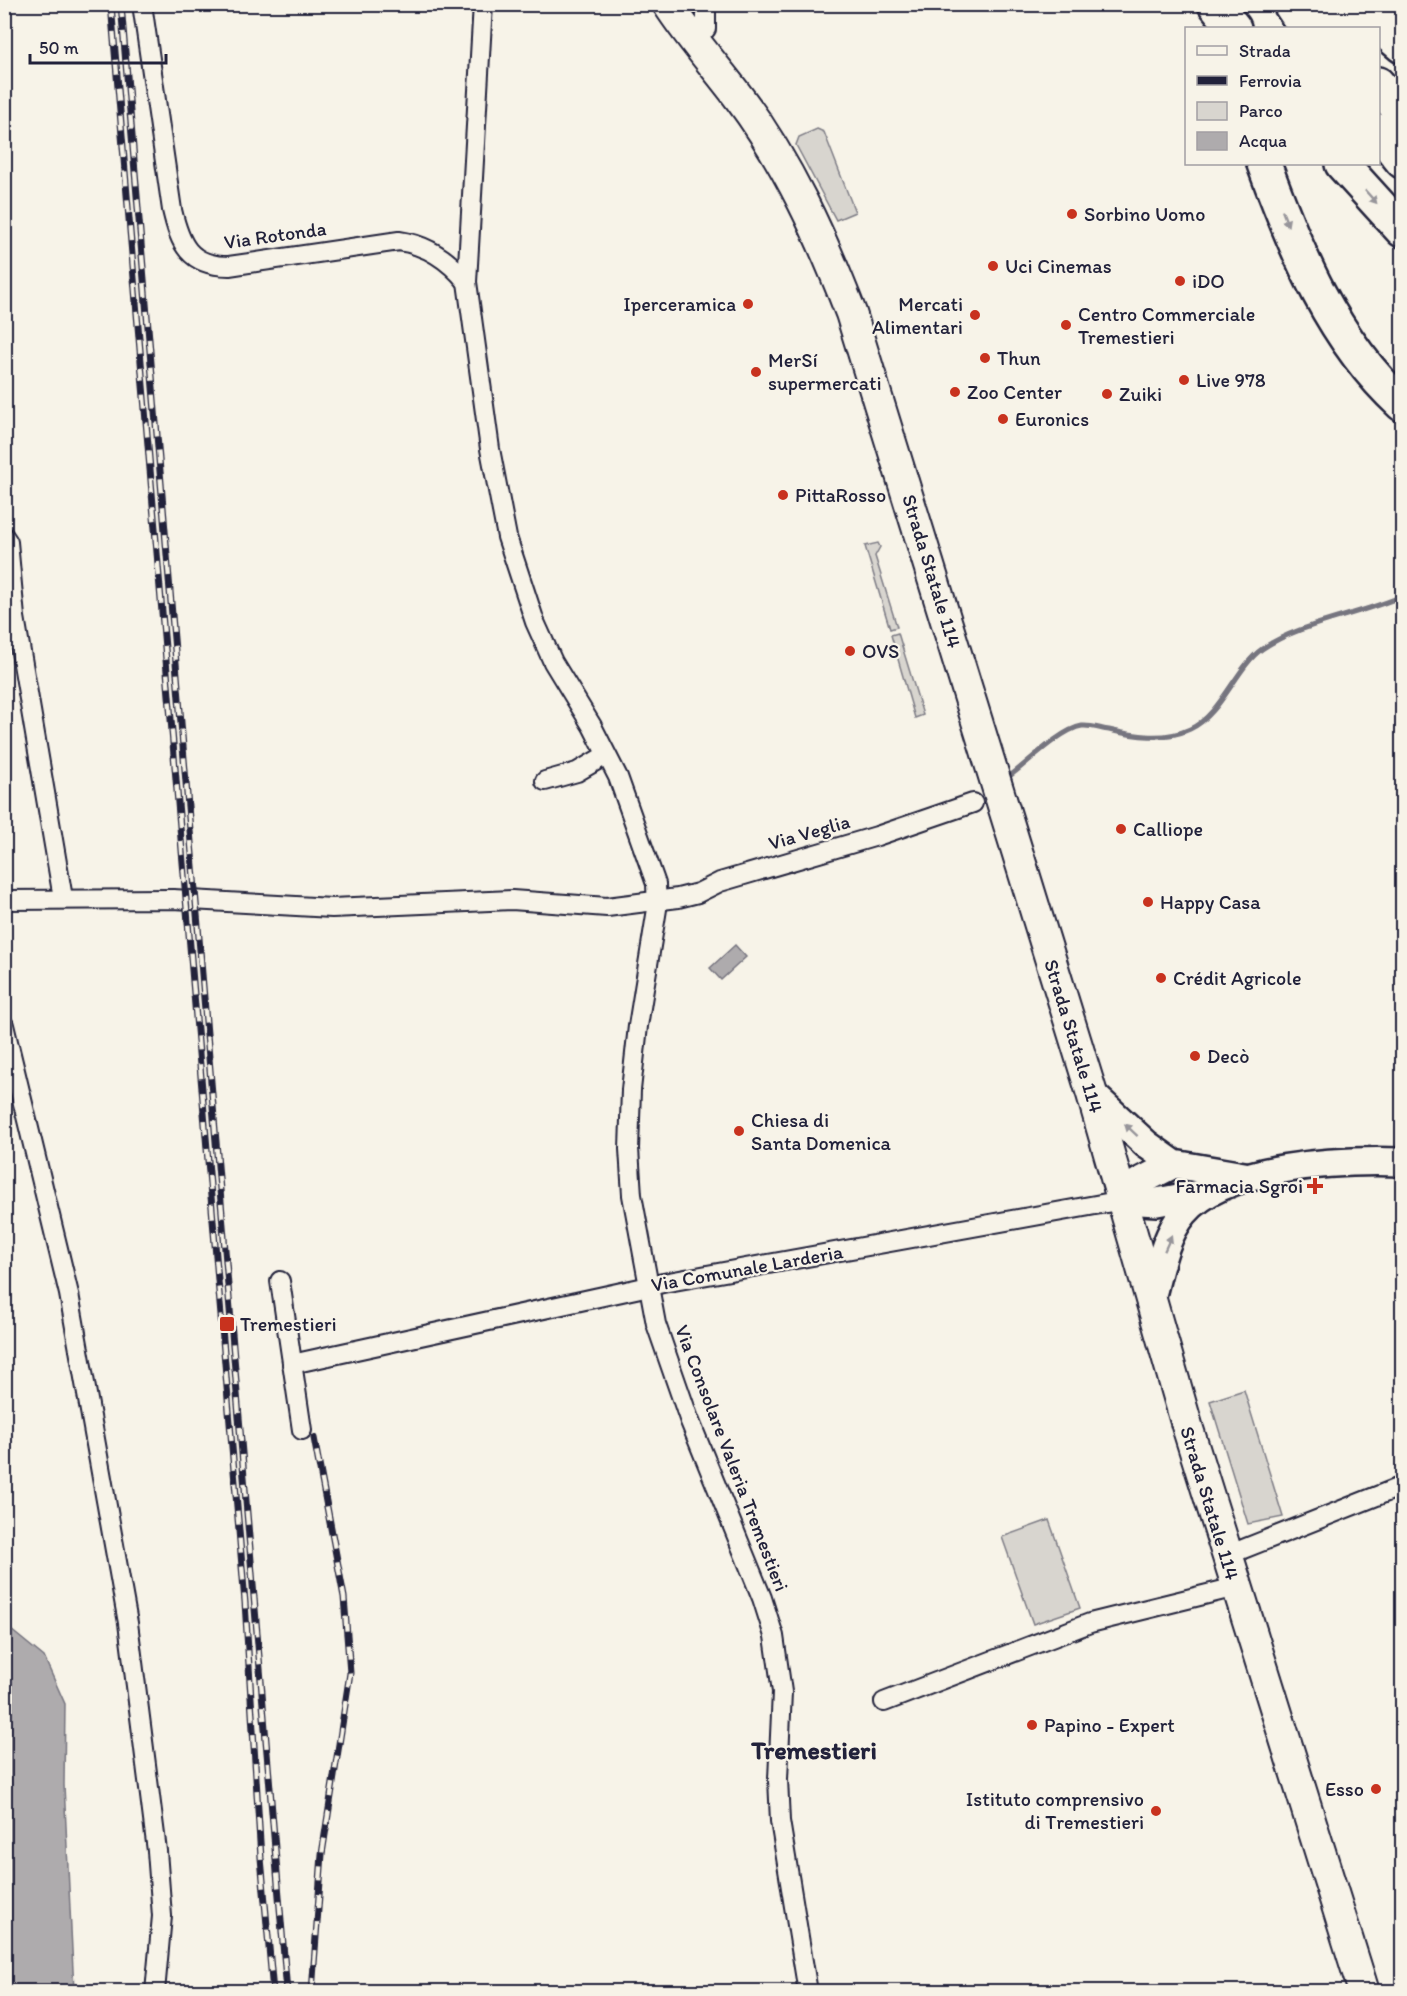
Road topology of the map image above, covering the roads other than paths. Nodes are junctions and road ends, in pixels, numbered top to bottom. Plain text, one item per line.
1 (142, 4) edge
2 (483, 4) edge
3 (668, 4) edge
4 (1197, 4) edge
5 (1215, 4) edge
6 (1290, 4) edge
7 (1324, 4) edge
8 (1353, 4) edge
9 (1383, 4) edge
10 (1402, 10) edge
11 (702, 13) edge
12 (1210, 27) edge
13 (1233, 27) edge
14 (1305, 27) edge
15 (1339, 27) edge
16 (1380, 27) edge
17 (1380, 27) edge
18 (1402, 46) edge
19 (1380, 86) edge
20 (740, 99) junction
21 (1402, 114) edge
22 (1380, 134) edge
23 (1402, 161) edge
24 (1264, 165) edge
25 (1343, 165) edge
26 (1402, 230) edge
27 (467, 282) junction
28 (1402, 404) edge
29 (4, 536) edge
30 (606, 754) junction
31 (545, 781) dead end
32 (973, 803) dead end
33 (63, 898) junction
34 (4, 900) edge
35 (658, 901) junction
36 (4, 1025) edge
37 (1092, 1094) junction
38 (1402, 1162) edge
39 (1174, 1164) junction
40 (1244, 1176) junction
41 (1205, 1193) junction
42 (1123, 1200) junction
43 (280, 1281) dead end
44 (647, 1286) junction
45 (1151, 1299) junction
46 (292, 1364) junction
47 (302, 1430) dead end
48 (1402, 1486) edge
49 (1228, 1555) junction
50 (1236, 1587) junction
51 (884, 1702) dead end
52 (155, 1992) edge
53 (808, 1992) edge
54 (1364, 1992) edge

1 - 27 street, Via Rotonda
2 - 27 street, Via Consolare Valeria Tremestieri
3 - 20 main road
4 - 12 highway
5 - 13 highway
6 - 14 highway
7 - 15 highway
8 - 17 highway
9 - 10 highway
11 - 20 main road
16 - 18 highway
19 - 21 highway
20 - 37 main road, Strada Statale 114
22 - 23 highway
24 -> 28 highway
25 -> 26 highway
27 - 30 street, Via Consolare Valeria Tremestieri
29 - 33 street
30 - 31 street
30 - 35 street, Via Consolare Valeria Tremestieri
32 - 35 street, Via Veglia
33 - 34 street, Via Veglia
33 - 35 street, Via Veglia
35 - 44 street, Via Consolare Valeria Tremestieri
36 - 52 street
39 -> 37 street, Via Comunale Larderia
37 - 42 main road, Strada Statale 114
38 - 40 street, Via Comunale Larderia
39 - 40 street, Via Comunale Larderia
39 - 42 street
40 - 41 street, Via Comunale Larderia
41 - 42 street, Via Comunale Larderia
45 -> 41 street, Via Comunale Larderia
42 - 44 street, Via Comunale Larderia
42 - 45 main road, Strada Statale 114
43 - 46 street
44 - 46 street, Via Comunale Larderia
44 - 53 street, Via Consolare Valeria Tremestieri
45 - 49 main road, Strada Statale 114
46 - 47 street
48 - 49 street
49 - 50 main road, Strada Statale 114
50 - 51 street
50 - 54 main road, Strada Statale 114

